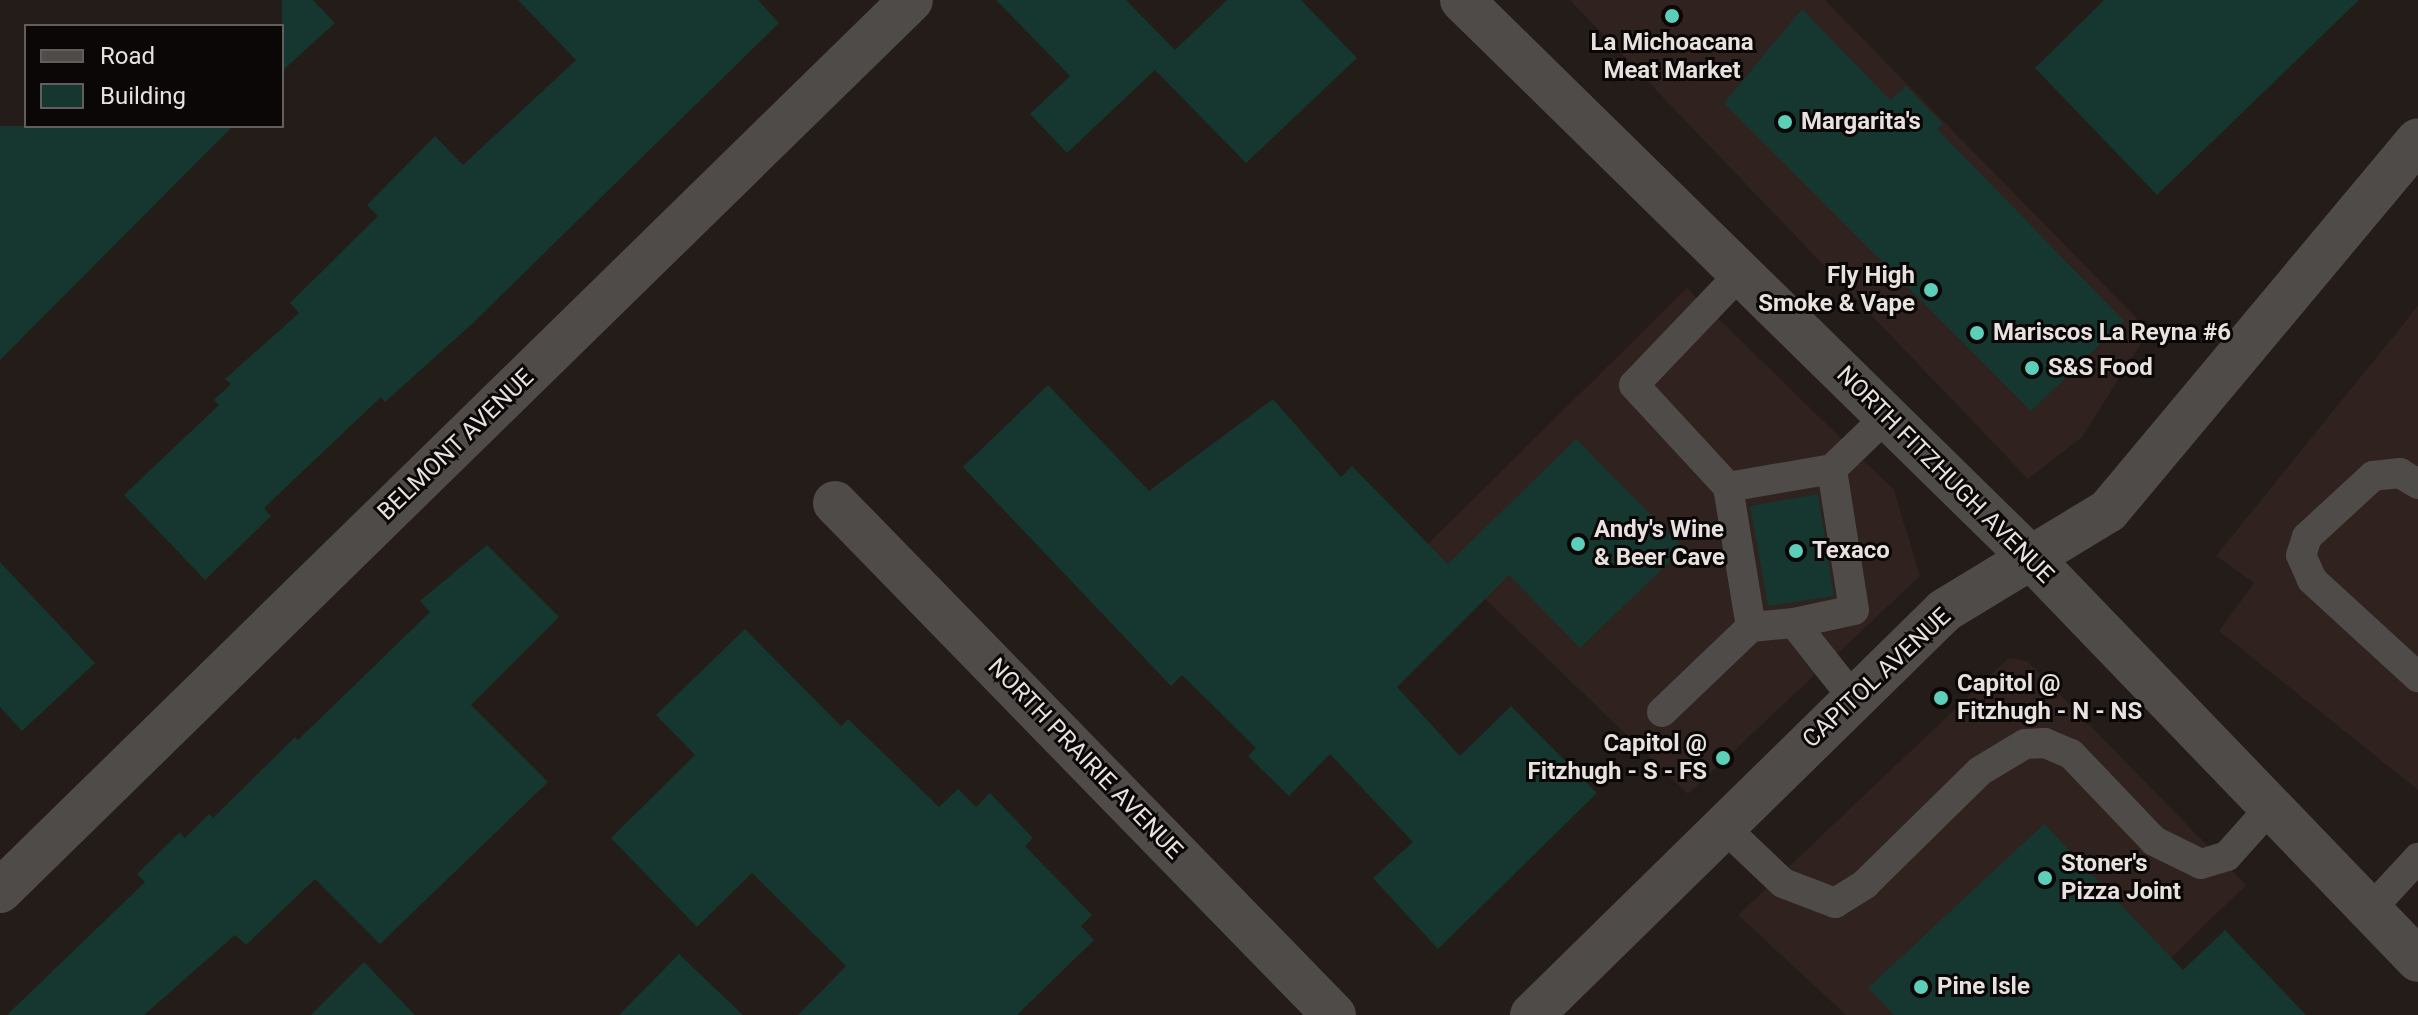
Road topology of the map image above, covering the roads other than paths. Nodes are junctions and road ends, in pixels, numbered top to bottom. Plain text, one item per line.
1 (911, 0) edge
2 (1462, 0) edge
3 (2418, 140) edge
4 (1740, 274) junction
5 (1886, 417) junction
6 (1832, 469) junction
7 (2418, 484) edge
8 (1728, 487) junction
9 (835, 503) dead end
10 (2033, 560) junction
11 (1794, 623) junction
12 (1751, 627) junction
13 (2418, 677) edge
14 (1854, 699) junction
15 (1662, 712) dead end
16 (2270, 808) junction
17 (1724, 827) junction
18 (2418, 858) edge
19 (0, 891) edge
20 (2370, 910) junction
21 (2418, 960) edge
22 (1334, 1015) edge
23 (1532, 1015) edge

1 - 19 street, BELMONT AVENUE
2 - 4 street, NORTH FITZHUGH AVENUE
3 - 10 street, CAPITOL AVENUE
4 - 5 street, NORTH FITZHUGH AVENUE
4 - 8 lane
5 - 6 lane
5 - 10 street, NORTH FITZHUGH AVENUE
6 - 8 lane
6 - 11 lane
7 - 13 lane
8 - 12 lane
9 - 22 street, NORTH PRAIRIE AVENUE
10 - 14 street, CAPITOL AVENUE
10 - 16 street, NORTH FITZHUGH AVENUE
11 - 12 lane
11 - 14 lane
12 - 15 lane
14 - 17 street, CAPITOL AVENUE
16 - 17 lane
16 - 20 street, NORTH FITZHUGH AVENUE
17 - 23 street, CAPITOL AVENUE
18 - 20 lane
20 - 21 street, NORTH FITZHUGH AVENUE

